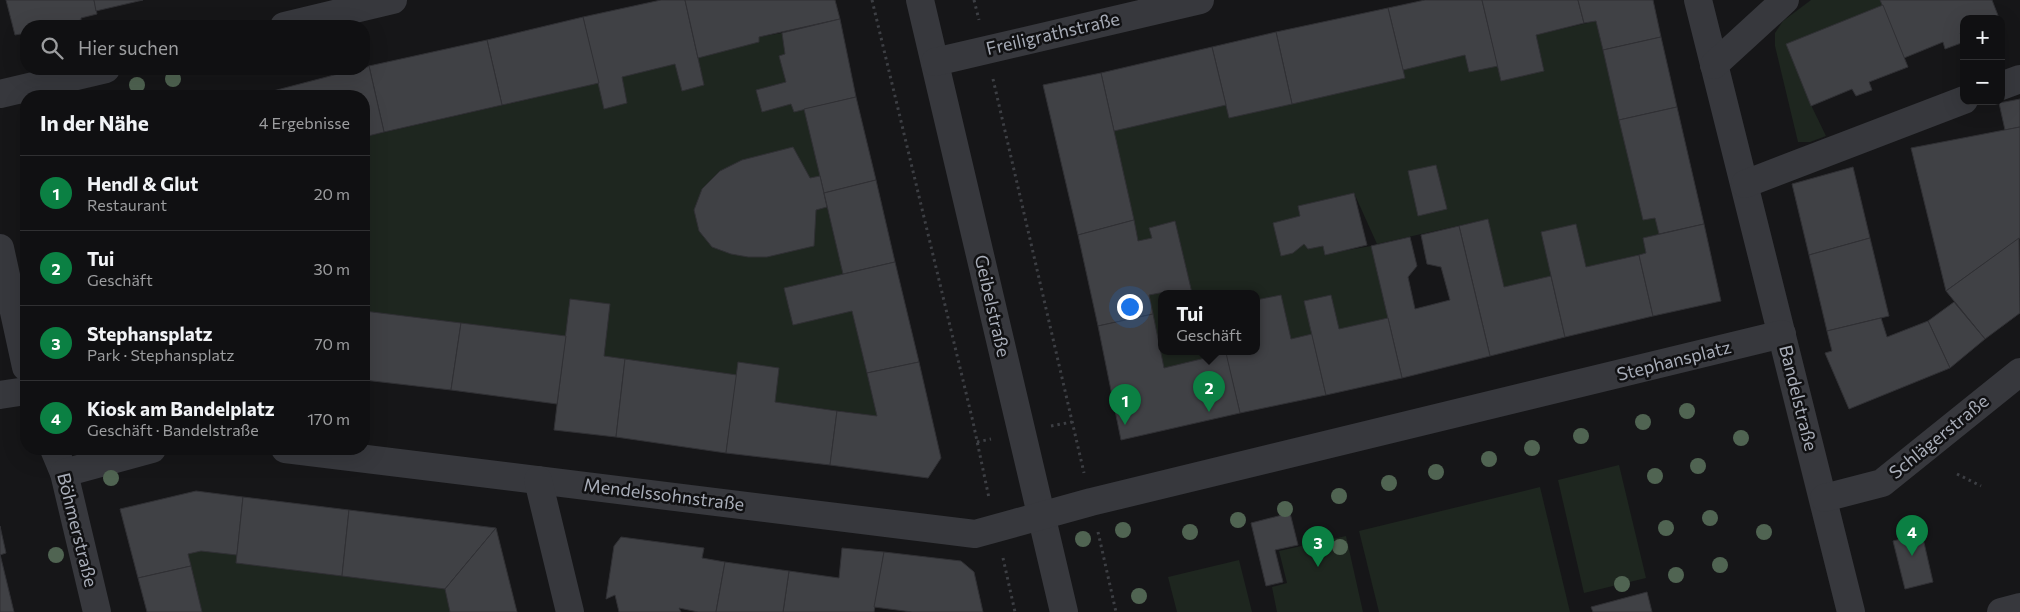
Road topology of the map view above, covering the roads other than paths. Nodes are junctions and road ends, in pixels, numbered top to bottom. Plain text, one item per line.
1 (393, 0) edge
2 (920, 0) edge
3 (1200, 0) edge
4 (1698, 0) edge
5 (1785, 0) edge
6 (309, 20) edge
7 (935, 62) junction
8 (1714, 65) junction
9 (81, 75) edge
10 (2020, 79) edge
11 (2005, 85) edge
12 (0, 94) edge
13 (1960, 102) edge
14 (1745, 184) junction
15 (0, 248) edge
16 (1782, 334) junction
17 (20, 340) edge
18 (2020, 372) edge
19 (20, 392) edge
20 (0, 395) edge
21 (106, 455) edge
22 (333, 455) edge
23 (59, 461) edge
24 (538, 480) junction
25 (1824, 498) junction
26 (1041, 515) junction
27 (2020, 608) edge
28 (97, 612) edge
29 (570, 612) edge
30 (1064, 612) edge
31 (1851, 612) edge
32 (2001, 612) edge

1 - 6 street
2 - 7 street, Geibelstraße
3 - 7 street, Freiligrathstraße
4 - 8 street, Bandelstraße
5 - 8 street
7 - 26 street, Geibelstraße
8 - 14 street, Bandelstraße
9 - 12 street
10 - 11 street
13 - 14 street
14 - 16 street, Bandelstraße
15 - 17 street
16 - 25 street, Bandelstraße
16 - 26 street, Stephansplatz
18 - 25 street, Schlägerstraße
19 - 20 street
21 - 23 street
22 - 24 street, Mendelssohnstraße
23 - 28 street, Böhmerstraße
24 - 26 street, Mendelssohnstraße
24 - 29 street
25 - 31 street, Bandelstraße
26 - 30 street, Geibelstraße
27 - 32 street

